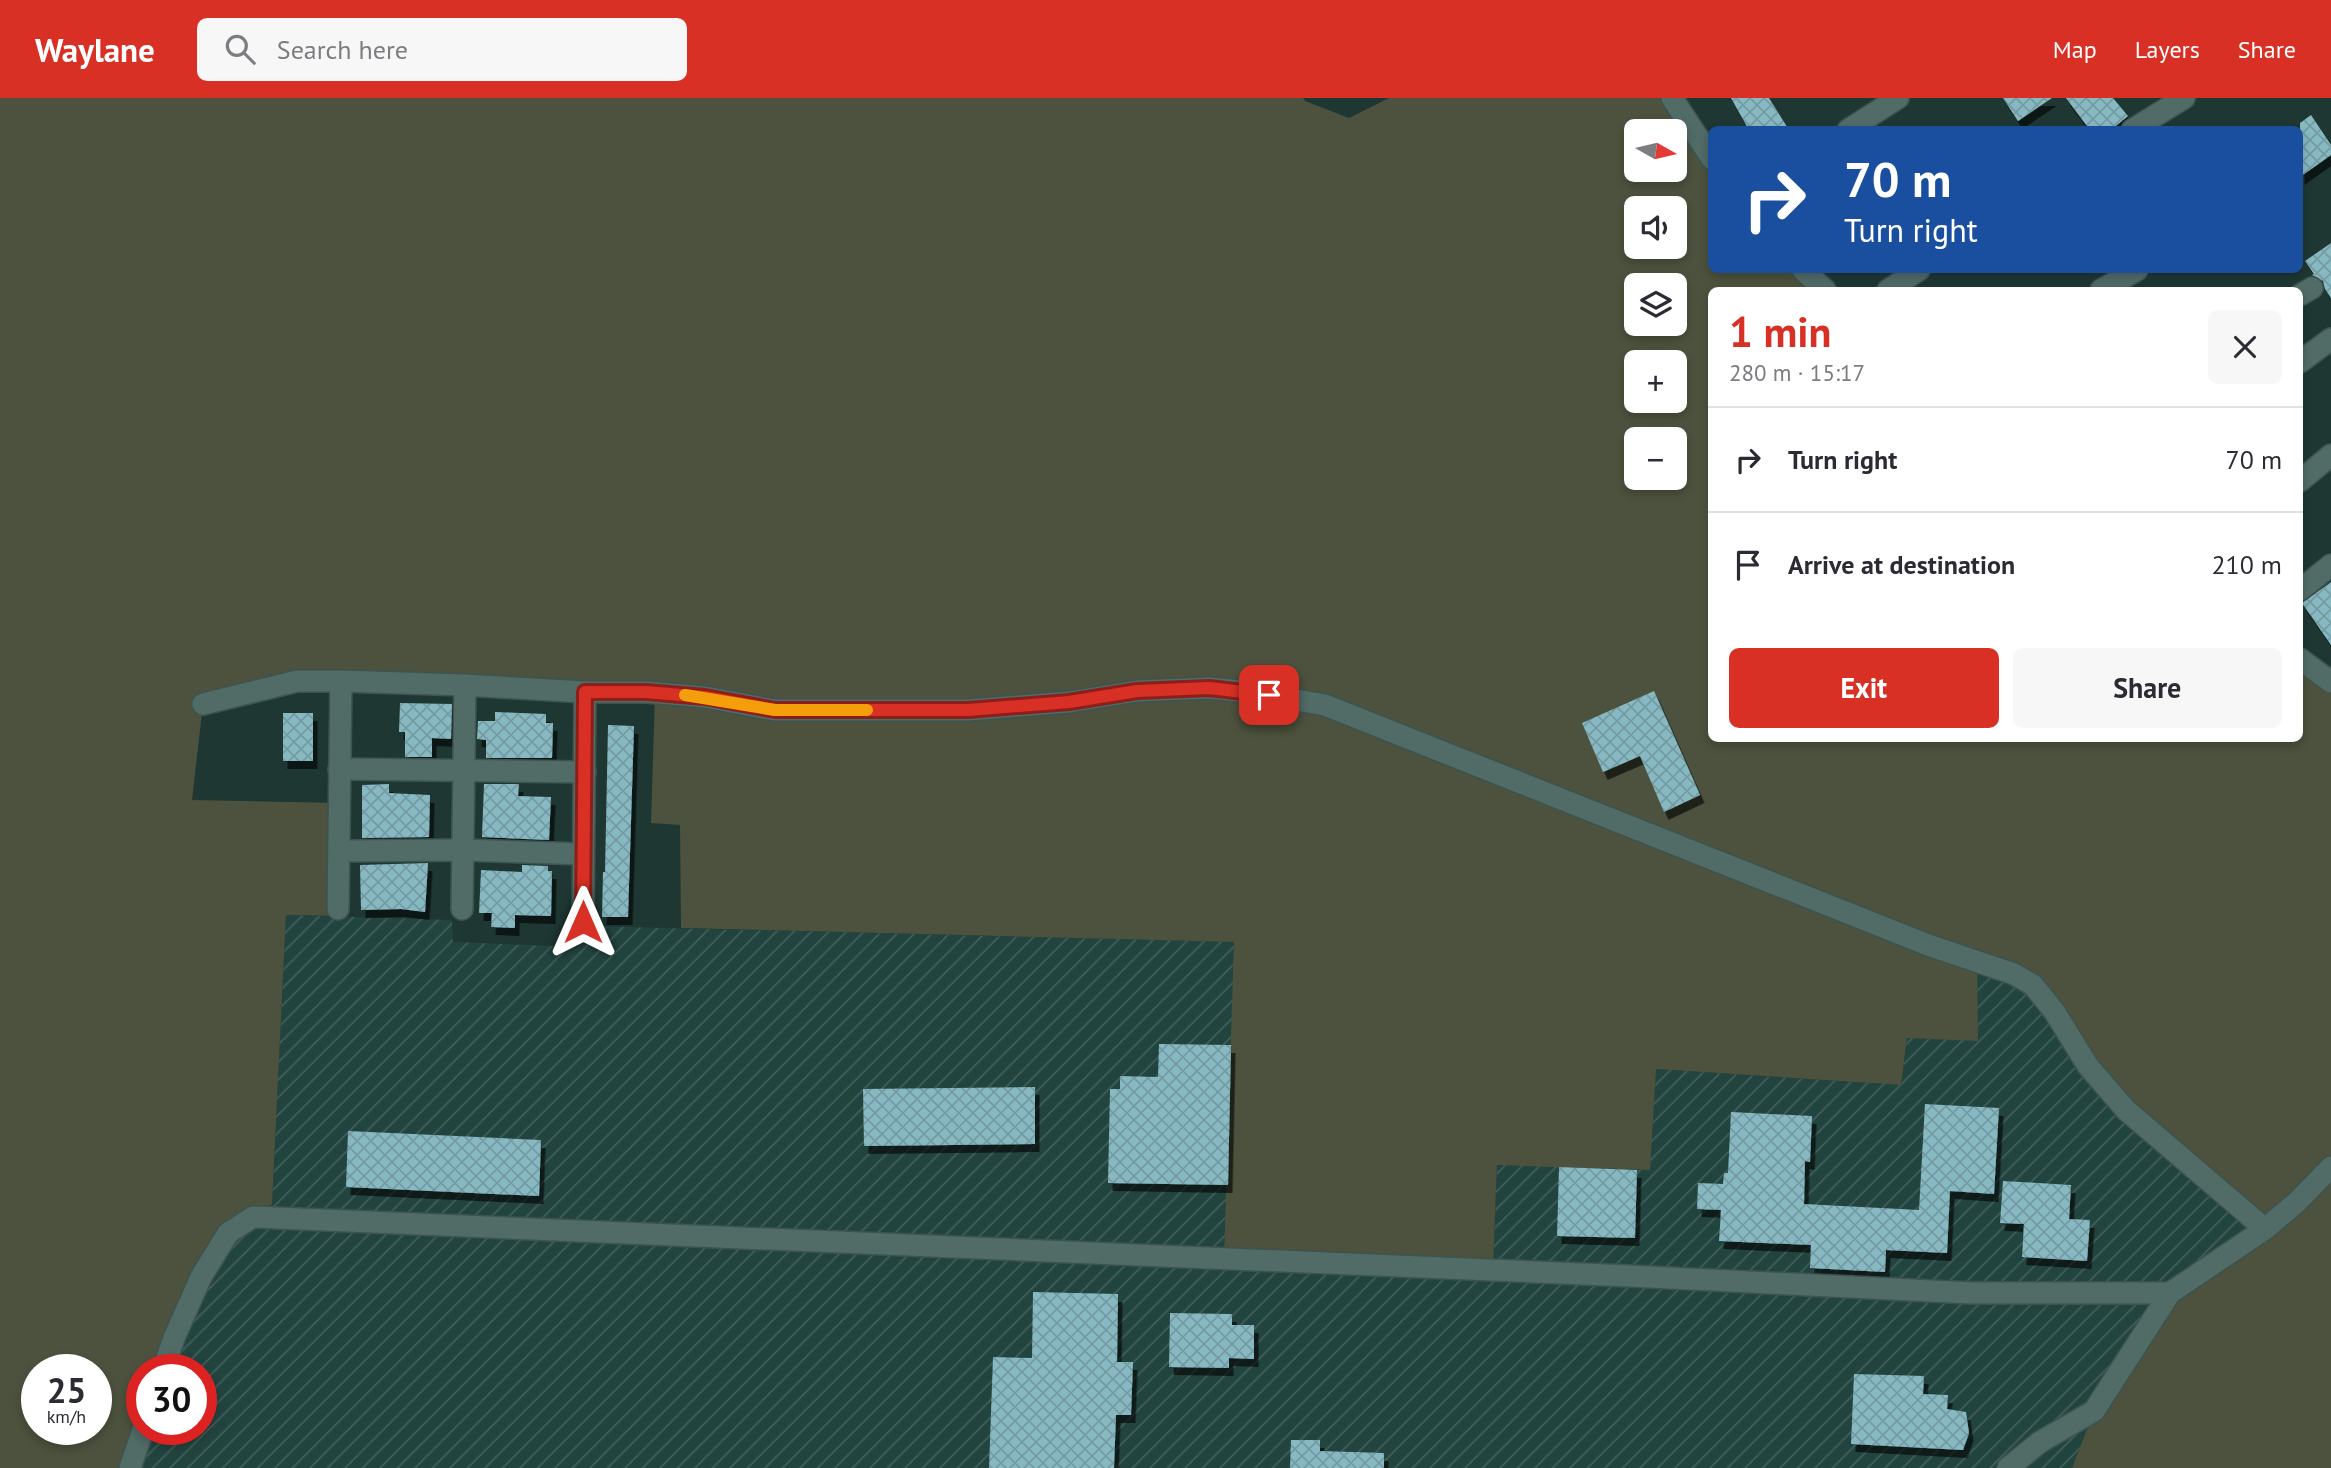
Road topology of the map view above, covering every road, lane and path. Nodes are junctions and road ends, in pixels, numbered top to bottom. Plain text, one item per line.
1 (1672, 98) edge
2 (1898, 98) edge
3 (2184, 98) edge
4 (1854, 126) edge
5 (2138, 126) edge
6 (1708, 153) edge
7 (1806, 273) edge
8 (1914, 273) edge
9 (2132, 273) edge
10 (1822, 287) edge
11 (1893, 287) edge
12 (2106, 287) edge
13 (2331, 339) edge
14 (2303, 360) edge
15 (2331, 456) edge
16 (2303, 479) edge
17 (2331, 565) edge
18 (2303, 588) edge
19 (2303, 661) edge
20 (341, 681) junction
21 (2331, 682) edge
22 (465, 685) junction
23 (585, 692) junction
24 (203, 704) dead end
25 (339, 769) junction
26 (464, 769) junction
27 (585, 772) junction
28 (462, 850) junction
29 (339, 851) junction
30 (583, 854) junction
31 (338, 909) dead end
32 (462, 909) dead end
33 (583, 922) dead end
34 (2331, 1167) edge
35 (2265, 1229) junction
36 (2170, 1293) junction
37 (168, 1354) edge
38 (138, 1445) edge
39 (130, 1468) edge
40 (2008, 1468) edge

1 - 6 street
2 - 4 street
3 - 5 street
7 - 10 street
8 - 11 street
9 - 12 street
13 - 14 street
15 - 16 street
17 - 18 street
19 - 21 street
20 - 22 street
20 - 24 street
20 - 25 street
22 - 23 street
22 - 26 street
23 - 27 street
23 - 35 street
25 - 26 street
25 - 29 street
26 - 27 street
26 - 28 street
27 - 30 street
28 - 29 street
28 - 30 street
28 - 32 street
29 - 31 street
30 - 33 street
34 - 35 street
35 - 36 street
36 - 37 street
36 - 40 street
38 - 39 street

